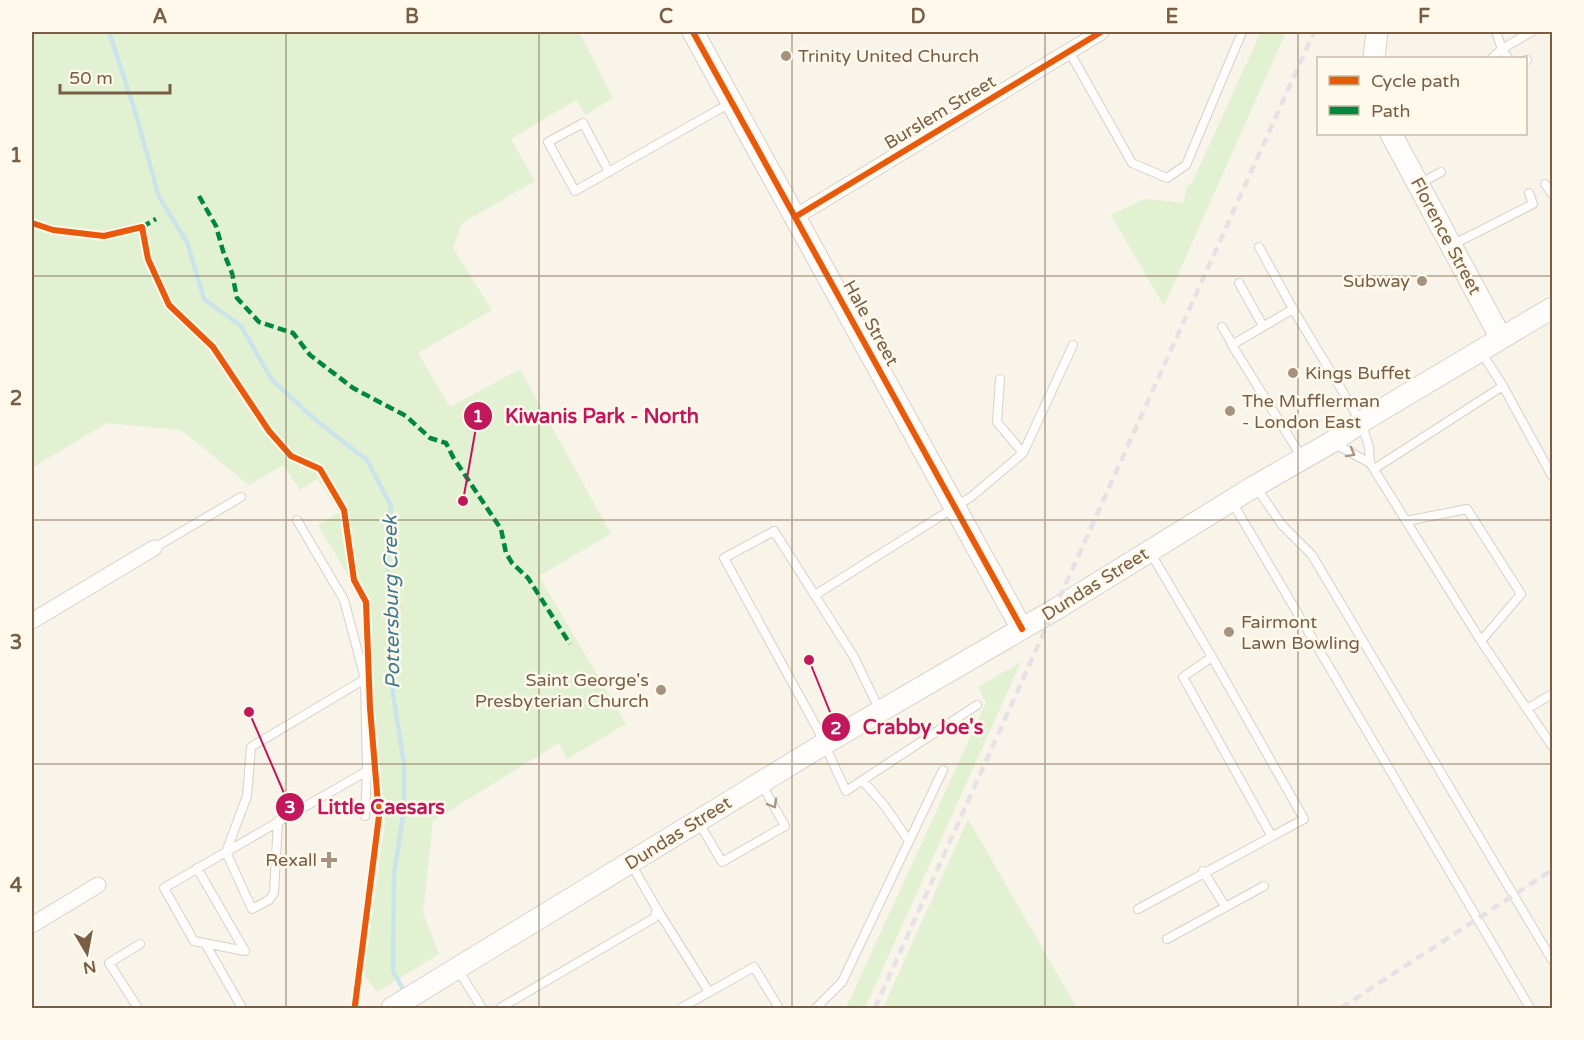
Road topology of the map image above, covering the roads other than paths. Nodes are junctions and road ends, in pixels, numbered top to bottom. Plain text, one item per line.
1 (693, 32) edge
2 (1101, 32) edge
3 (1242, 32) edge
4 (1377, 32) edge
5 (1496, 32) edge
6 (1531, 32) edge
7 (1502, 49) junction
8 (1069, 51) junction
9 (1374, 57) edge
10 (1493, 57) edge
11 (1507, 57) edge
12 (732, 102) junction
13 (1391, 135) edge
14 (609, 172) junction
15 (1442, 172) dead end
16 (1545, 184) dead end
17 (1418, 185) junction
18 (1529, 193) dead end
19 (1552, 194) edge
20 (795, 217) junction
21 (1451, 245) junction
22 (1259, 247) dead end
23 (1239, 283) dead end
24 (1552, 308) edge
25 (1293, 309) junction
26 (1263, 326) junction
27 (1222, 327) dead end
28 (1501, 338) junction
29 (1073, 345) dead end
30 (1233, 345) junction
31 (1480, 351) junction
32 (1000, 379) dead end
33 (1503, 386) junction
34 (1362, 422) junction
35 (1332, 442) junction
36 (1023, 453) junction
37 (1301, 458) junction
38 (1372, 466) junction
39 (1552, 476) edge
40 (1255, 486) junction
41 (241, 497) dead end
42 (1231, 500) junction
43 (955, 508) junction
44 (297, 520) dead end
45 (1406, 521) junction
46 (154, 548) joint
47 (1149, 551) junction
48 (814, 595) junction
49 (32, 621) edge
50 (1022, 629) junction
51 (1481, 641) junction
52 (1212, 657) junction
53 (365, 679) junction
54 (1552, 694) edge
55 (977, 705) dead end
56 (1527, 709) junction
57 (880, 712) junction
58 (824, 744) junction
59 (1552, 746) edge
60 (943, 770) dead end
61 (367, 771) junction
62 (863, 781) junction
63 (761, 783) junction
64 (365, 816) dead end
65 (278, 821) junction
66 (698, 821) junction
67 (1271, 835) junction
68 (909, 841) junction
69 (226, 852) junction
70 (630, 863) junction
71 (197, 868) junction
72 (1203, 871) junction
73 (98, 885) dead end
74 (1264, 885) dead end
75 (1225, 906) junction
76 (657, 909) junction
77 (1138, 909) dead end
78 (32, 925) edge
79 (1167, 939) dead end
80 (140, 944) dead end
81 (205, 944) junction
82 (1552, 960) edge
83 (458, 969) junction
84 (709, 992) junction
85 (138, 1008) edge
86 (242, 1008) edge
87 (392, 1008) edge
88 (482, 1008) edge
89 (500, 1008) edge
90 (681, 1008) edge
91 (779, 1008) edge
92 (816, 1008) edge
93 (1530, 1008) edge

1 - 12 main road, Hale Street
2 - 8 street, Burslem Street
3 - 8 lane
4 - 9 main road
5 - 7 lane
6 - 7 lane
7 - 10 lane
7 - 11 lane
8 - 20 street, Burslem Street
12 - 14 lane
12 - 20 main road, Hale Street
13 - 17 main road, Florence Street
14 - 14 lane
15 - 17 lane
16 - 19 lane
17 - 21 main road, Florence Street
18 - 21 lane
20 - 43 main road, Hale Street
21 - 28 main road, Florence Street
22 - 25 lane
23 - 26 lane
24 - 28 main road, Dundas Street
25 - 26 lane
25 - 34 lane
26 - 30 lane
27 - 30 lane
28 - 31 main road, Dundas Street
29 - 36 lane
30 - 37 lane
31 - 33 lane
31 - 34 main road, Dundas Street
32 - 36 lane
33 - 38 lane
33 - 39 lane
34 - 35 main road, Dundas Street
34 - 38 lane
35 - 37 main road, Dundas Street
35 -> 38 lane
36 - 43 lane
37 - 40 main road, Dundas Street
38 - 45 lane
40 - 42 main road, Dundas Street
40 - 82 lane
41 - 46 lane
42 - 47 main road, Dundas Street
42 - 93 lane
43 - 48 lane
43 - 50 main road, Hale Street
44 - 53 lane
45 - 51 lane
45 - 51 lane
46 - 49 street
47 - 50 main road, Dundas Street
47 - 52 lane
48 - 57 lane
48 - 58 lane
50 - 57 main road, Dundas Street
51 - 56 lane
52 - 67 lane
52 - 67 lane
53 - 61 lane
53 - 69 lane
54 - 56 lane
55 - 62 lane
56 - 59 lane
57 - 58 main road, Dundas Street
58 - 62 lane
58 - 63 main road, Dundas Street
60 - 68 lane
61 - 64 lane
61 - 65 lane
62 - 68 lane
63 - 66 main road, Dundas Street
63 -> 66 lane
65 - 69 lane
65 - 69 lane
66 - 70 main road, Dundas Street
67 - 72 lane
68 - 92 lane
69 - 71 lane
70 - 76 lane
70 - 83 main road, Dundas Street
71 - 81 lane
71 - 81 lane
72 - 75 lane
72 - 77 lane
73 - 78 street
74 - 75 lane
75 - 79 lane
76 - 84 lane
76 - 89 lane
80 - 85 lane
81 - 86 lane
83 - 87 main road, Dundas Street
83 - 88 lane
84 - 90 lane
84 - 91 lane

